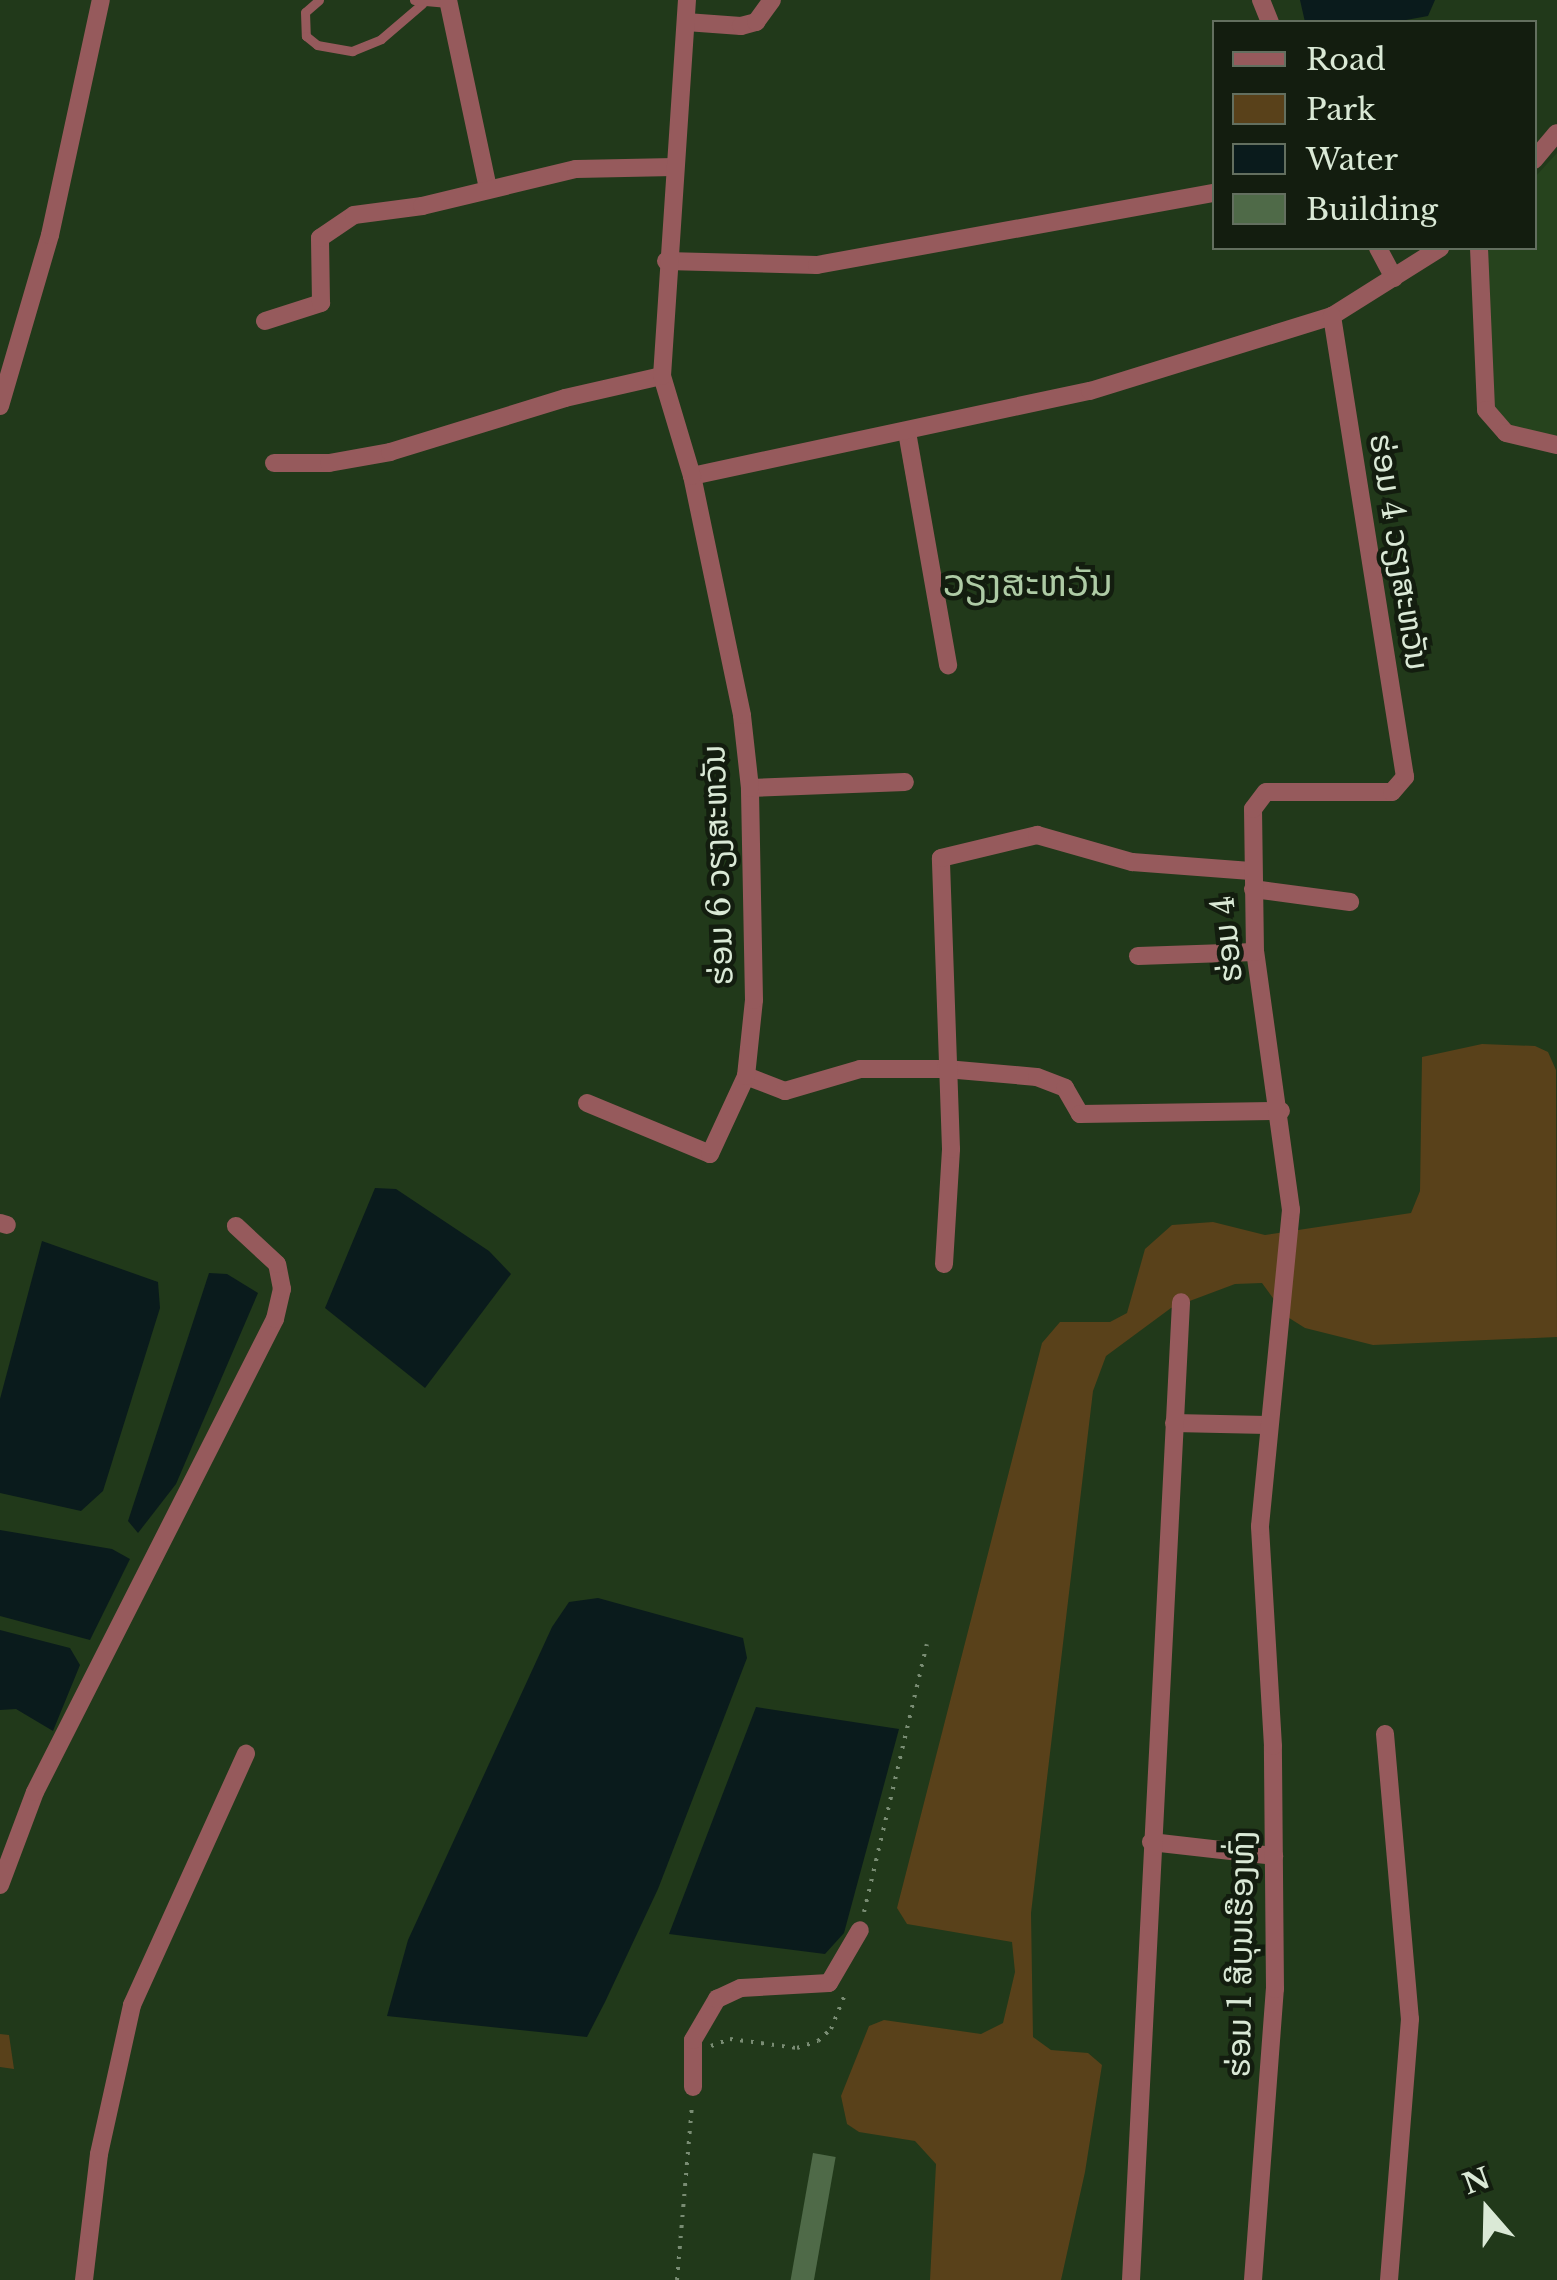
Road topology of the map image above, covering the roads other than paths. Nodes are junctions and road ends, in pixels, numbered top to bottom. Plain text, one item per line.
1 (102, 0) edge
2 (318, 0) edge
3 (687, 0) edge
4 (772, 0) edge
5 (418, 2) edge
6 (448, 2) edge
7 (686, 22) junction
8 (1557, 133) edge
9 (1537, 156) edge
10 (674, 167) junction
11 (488, 188) junction
12 (1212, 192) edge
13 (1379, 250) edge
14 (1437, 250) edge
15 (1479, 250) edge
16 (666, 261) junction
17 (1394, 278) junction
18 (1332, 316) junction
19 (265, 321) dead end
20 (662, 376) junction
21 (0, 406) edge
22 (907, 432) junction
23 (1557, 445) edge
24 (274, 462) dead end
25 (692, 476) junction
26 (948, 665) dead end
27 (904, 782) dead end
28 (750, 788) junction
29 (1392, 792) joint
30 (1252, 880) junction
31 (1350, 902) dead end
32 (1256, 952) junction
33 (1138, 956) dead end
34 (946, 1069) junction
35 (746, 1076) junction
36 (586, 1103) dead end
37 (1281, 1111) junction
38 (236, 1226) dead end
39 (944, 1264) dead end
40 (1181, 1302) dead end
41 (1174, 1423) junction
42 (1266, 1425) junction
43 (1385, 1734) dead end
44 (246, 1754) dead end
45 (1151, 1842) junction
46 (1274, 1856) junction
47 (0, 1885) edge
48 (860, 1930) dead end
49 (693, 2087) dead end
50 (84, 2280) edge
51 (1132, 2280) edge
52 (1252, 2280) edge
53 (1388, 2280) edge

1 - 21 street
2 - 5 lane
3 - 7 street, ຮ່ອມ 6 ວຽງສະຫວັນ
4 - 7 street
5 - 6 lane
6 - 11 street
7 - 10 street, ຮ່ອມ 6 ວຽງສະຫວັນ
8 - 9 street
10 - 11 street
10 - 16 street, ຮ່ອມ 6 ວຽງສະຫວັນ
11 - 19 street
12 - 16 street
13 - 17 street
14 - 17 street
15 - 23 street
16 - 20 street, ຮ່ອມ 6 ວຽງສະຫວັນ
17 - 18 street
18 - 22 street
18 - 29 street, ຮ່ອມ 4 ວຽງສະຫວັນ
20 - 24 street
20 - 25 street, ຮ່ອມ 6 ວຽງສະຫວັນ
22 - 25 street
22 - 26 street
25 - 28 street, ຮ່ອມ 6 ວຽງສະຫວັນ
27 - 28 street
28 - 35 street, ຮ່ອມ 6 ວຽງສະຫວັນ
29 - 30 street, ຮ່ອມ 4
30 - 31 street
30 - 32 street, ຮ່ອມ 4
30 - 34 street
32 - 33 street
32 - 37 street, ຮ່ອມ 4
34 - 35 street
34 - 37 street
34 - 39 street
35 - 36 street
37 - 42 street, ຮ່ອມ 4
38 - 47 street
40 - 41 street
41 - 42 street
41 - 45 street
42 - 46 street, ຮ່ອມ 1 ສີບຸນເຮືອງທົ່ງ
43 - 53 street
44 - 50 street
45 - 46 street
45 - 51 street
46 - 52 street, ຮ່ອມ 1 ສີບຸນເຮືອງທົ່ງ
48 - 49 street

